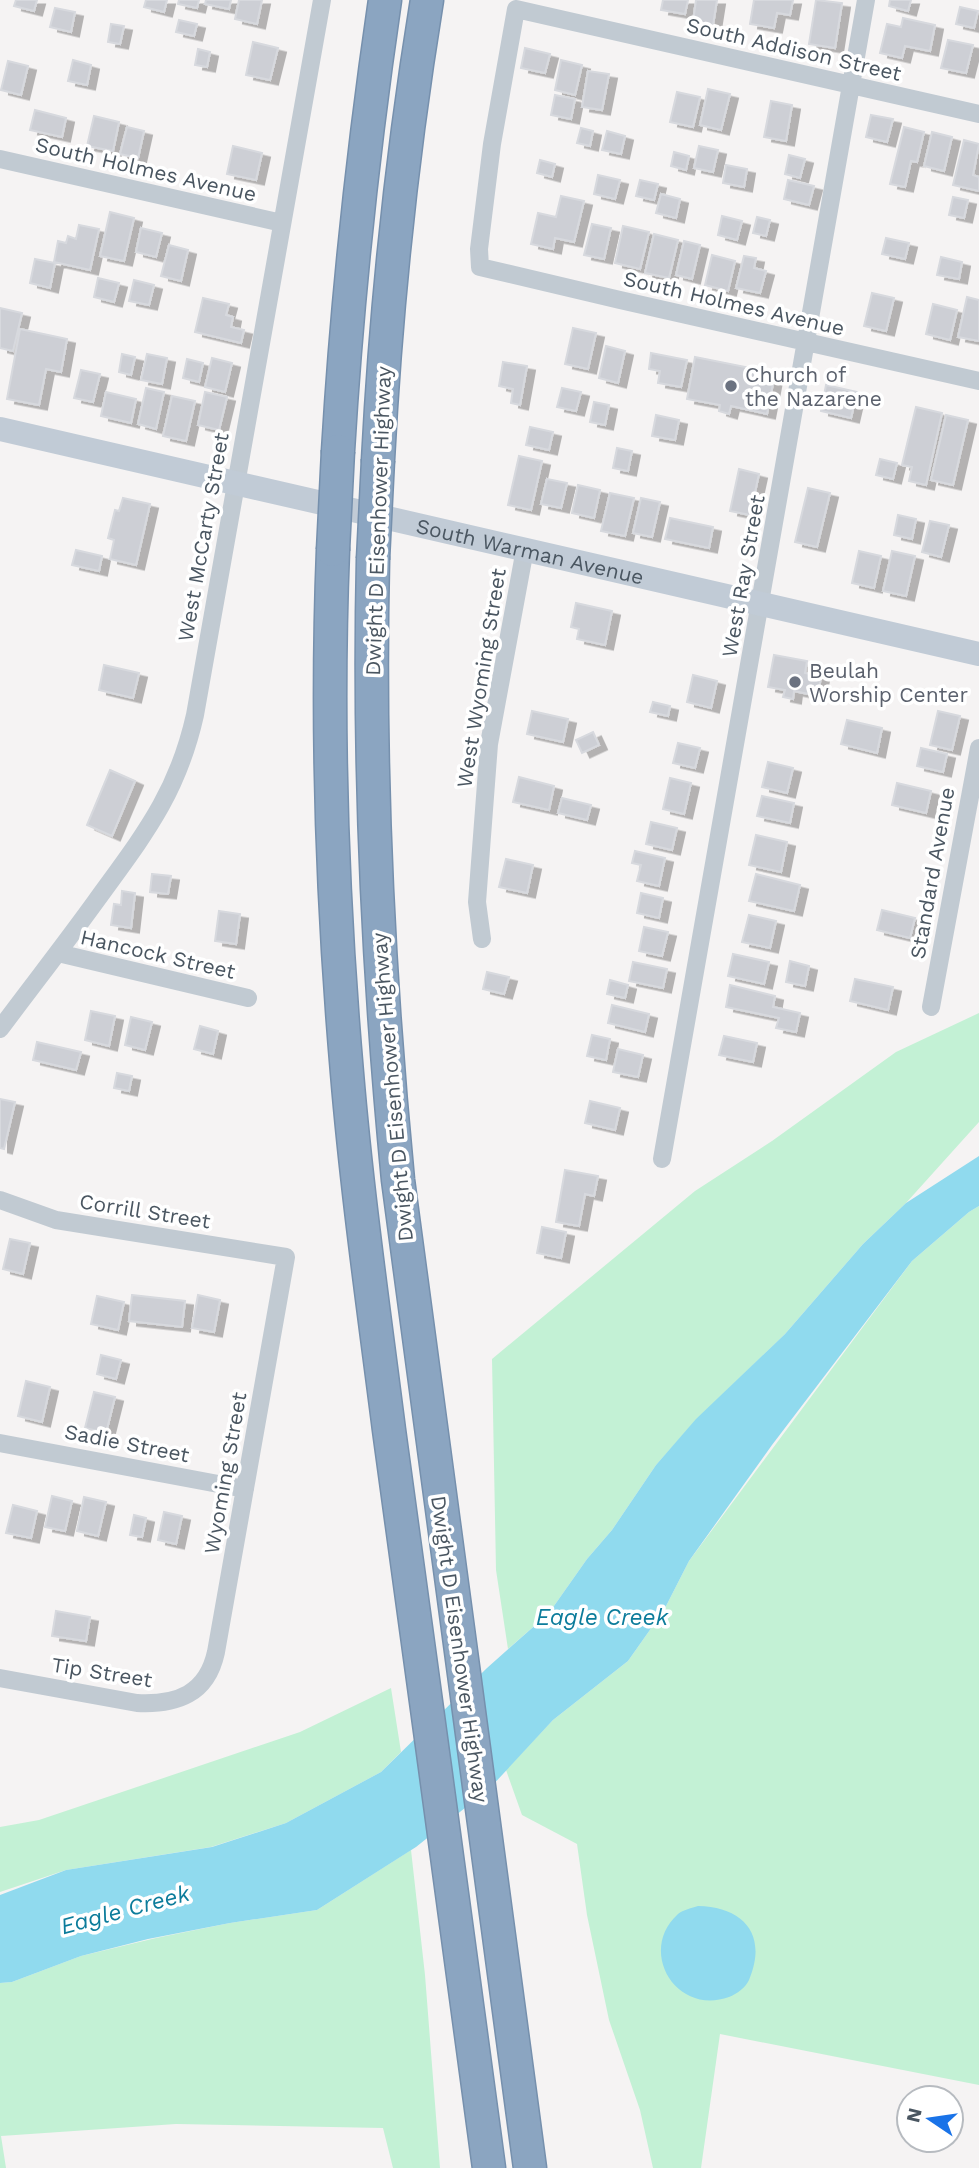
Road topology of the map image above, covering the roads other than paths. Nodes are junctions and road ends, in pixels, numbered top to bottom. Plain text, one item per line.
1 (322, 0) edge
2 (385, 0) edge
3 (426, 0) edge
4 (866, 0) edge
5 (851, 86) junction
6 (979, 114) edge
7 (0, 159) edge
8 (282, 223) junction
9 (480, 267) joint
10 (807, 342) junction
11 (979, 381) edge
12 (0, 429) edge
13 (236, 483) junction
14 (525, 549) junction
15 (762, 604) junction
16 (979, 654) edge
17 (979, 748) edge
18 (482, 939) dead end
19 (58, 953) junction
20 (248, 998) dead end
21 (931, 1007) dead end
22 (0, 1029) edge
23 (662, 1159) dead end
24 (0, 1200) edge
25 (286, 1258) joint
26 (0, 1443) edge
27 (245, 1489) junction
28 (0, 1678) edge
29 (195, 1689) joint
30 (489, 2168) edge
31 (530, 2168) edge

1 - 8 street, West McCarty Street
2 - 30 highway, Dwight D Eisenhower Highway, bridge
3 - 31 highway, Dwight D Eisenhower Highway, bridge
4 - 5 street, West Ray Street
5 - 6 street, South Addison Street
5 - 9 street, South Addison Street
5 - 10 street, West Ray Street
7 - 8 street, South Holmes Avenue
8 - 13 street, West McCarty Street
9 - 10 street, South Holmes Avenue
10 - 11 street, South Holmes Avenue
10 - 15 street, West Ray Street
12 - 13 main road, South Warman Avenue
13 - 14 main road, South Warman Avenue
13 - 19 street, West McCarty Street
14 - 15 main road, South Warman Avenue
14 - 18 street, West Wyoming Street
15 - 16 main road, South Warman Avenue
15 - 23 street, West Ray Street
17 - 21 street, Standard Avenue
19 - 20 street, Hancock Street
19 - 22 street, West McCarty Street
24 - 25 street, Corrill Street
25 - 27 street, Wyoming Street
26 - 27 street, Sadie Street
27 - 29 street, Wyoming Street
28 - 29 street, Tip Street

